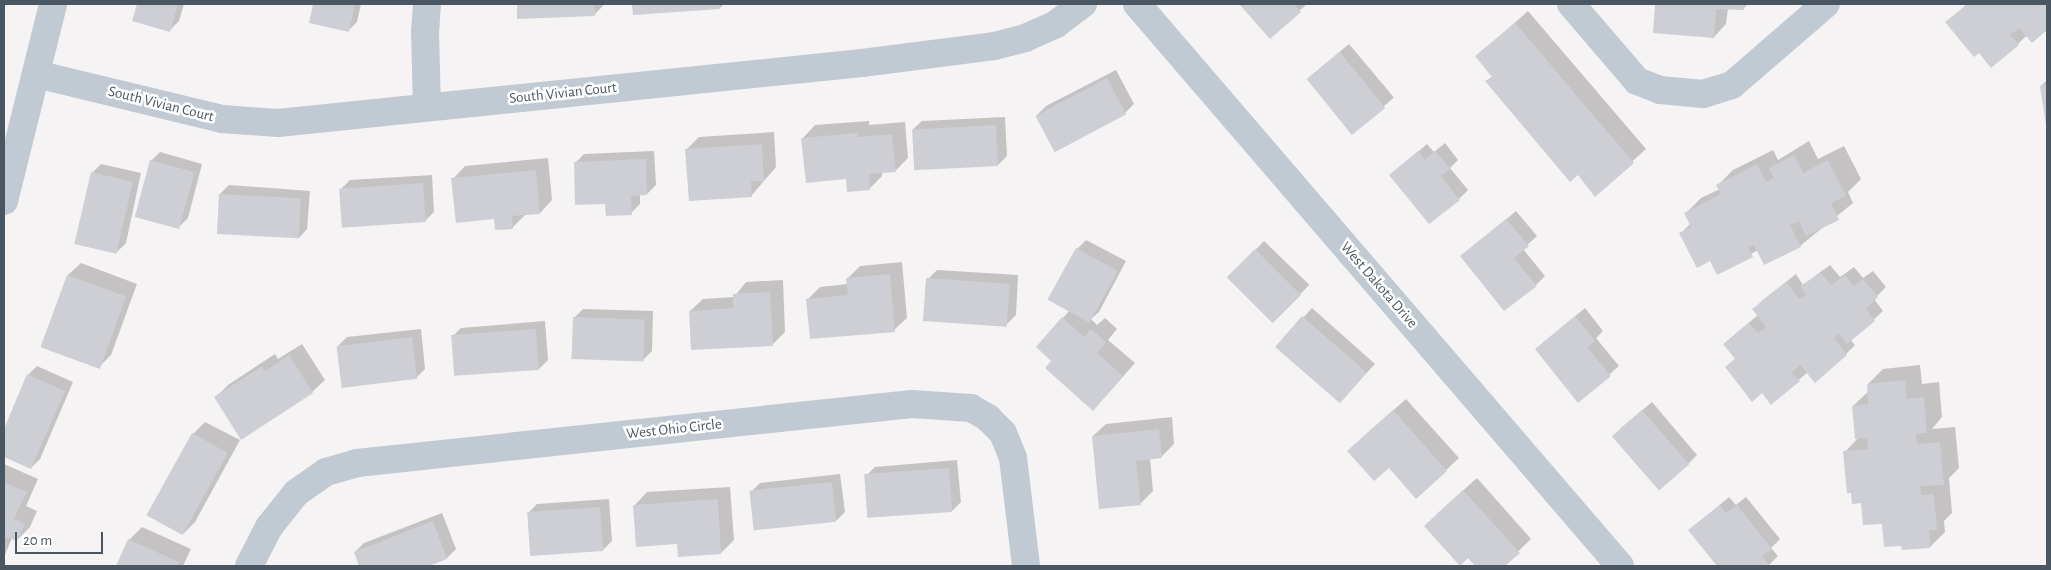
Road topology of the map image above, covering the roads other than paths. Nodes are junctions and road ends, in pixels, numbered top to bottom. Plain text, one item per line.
1 (53, 4) edge
2 (427, 4) edge
3 (1083, 4) edge
4 (1137, 4) edge
5 (1571, 4) edge
6 (1826, 4) edge
7 (36, 74) junction
8 (427, 107) junction
9 (4, 201) edge
10 (250, 566) edge
11 (1026, 566) edge
12 (1620, 566) edge

1 - 7 street
2 - 8 street
3 - 8 street, South Vivian Court
4 - 12 street, West Dakota Drive
5 - 6 street
7 - 8 street, South Vivian Court
7 - 9 street
10 - 11 street, West Ohio Circle

